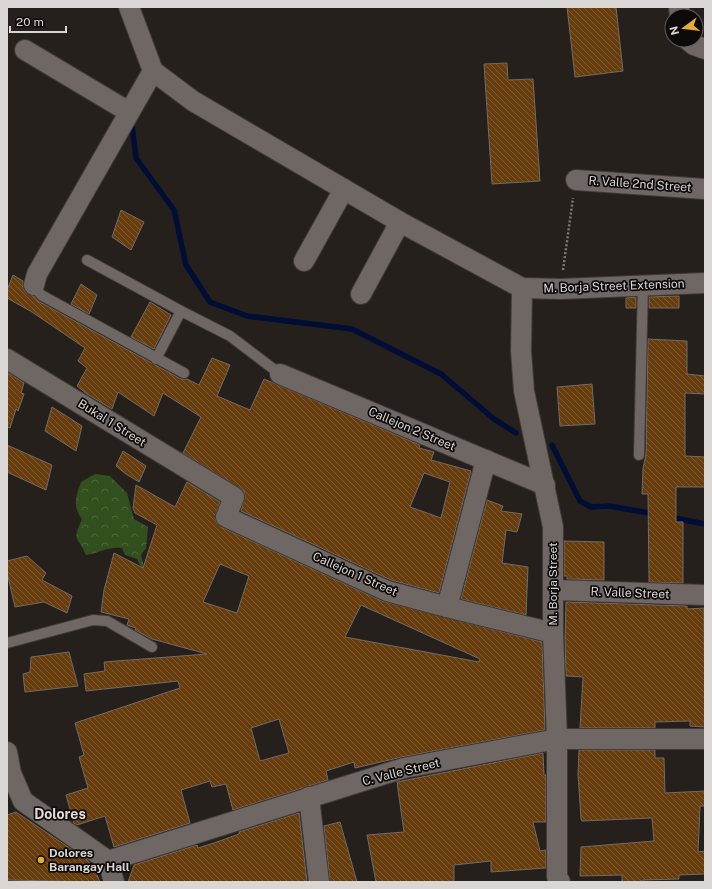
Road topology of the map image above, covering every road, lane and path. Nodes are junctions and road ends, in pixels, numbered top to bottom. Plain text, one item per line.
1 (129, 7) edge
2 (25, 50) dead end
3 (154, 71) junction
4 (130, 112) junction
5 (576, 180) joint
6 (344, 189) junction
7 (705, 189) edge
8 (400, 222) junction
9 (87, 260) dead end
10 (304, 261) dead end
11 (705, 283) edge
12 (34, 284) joint
13 (642, 284) junction
14 (522, 288) junction
15 (561, 288) junction
16 (361, 294) dead end
17 (181, 312) junction
18 (7, 359) edge
19 (156, 359) junction
20 (184, 373) dead end
21 (280, 374) joint
22 (639, 455) dead end
23 (486, 460) junction
24 (545, 485) junction
25 (216, 487) joint
26 (554, 590) junction
27 (705, 595) edge
28 (447, 608) junction
29 (553, 633) junction
30 (7, 643) edge
31 (152, 647) dead end
32 (557, 739) junction
33 (705, 740) edge
34 (7, 752) edge
35 (309, 797) junction
36 (15, 804) edge
37 (108, 861) junction
38 (114, 882) edge
39 (319, 882) edge
40 (560, 882) edge

1 - 3 street
2 - 4 street
3 - 4 street
3 - 6 street
4 - 12 street
5 - 7 street, R. Valle 2nd Street
5 - 15 path
6 - 8 street
6 - 10 street
8 - 14 street
8 - 16 street
9 - 17 lane
11 - 13 street, M. Borja Street Extension
12 - 19 lane
13 - 15 street, M. Borja Street Extension
13 - 22 lane
14 - 15 street, M. Borja Street Extension
14 - 24 street, M. Borja Street
17 - 19 lane
17 - 21 lane
18 - 25 street, Bukal 1 Street
19 - 20 lane
21 - 23 street, Callejon 2 Street
23 - 24 street, Callejon 2 Street
23 - 28 street
24 - 26 street, M. Borja Street
25 - 28 street, Callejon 1 Street
26 - 27 street, R. Valle Street
26 - 29 street, M. Borja Street
28 - 29 street, Callejon 1 Street
29 - 32 street, M. Borja Street
30 - 31 lane
32 - 33 street, C. Valle Street
32 - 35 street, C. Valle Street
32 - 40 street, M. Borja Street
34 - 36 street
35 - 37 street, C. Valle Street
35 - 39 street
36 - 37 street
37 - 38 street

